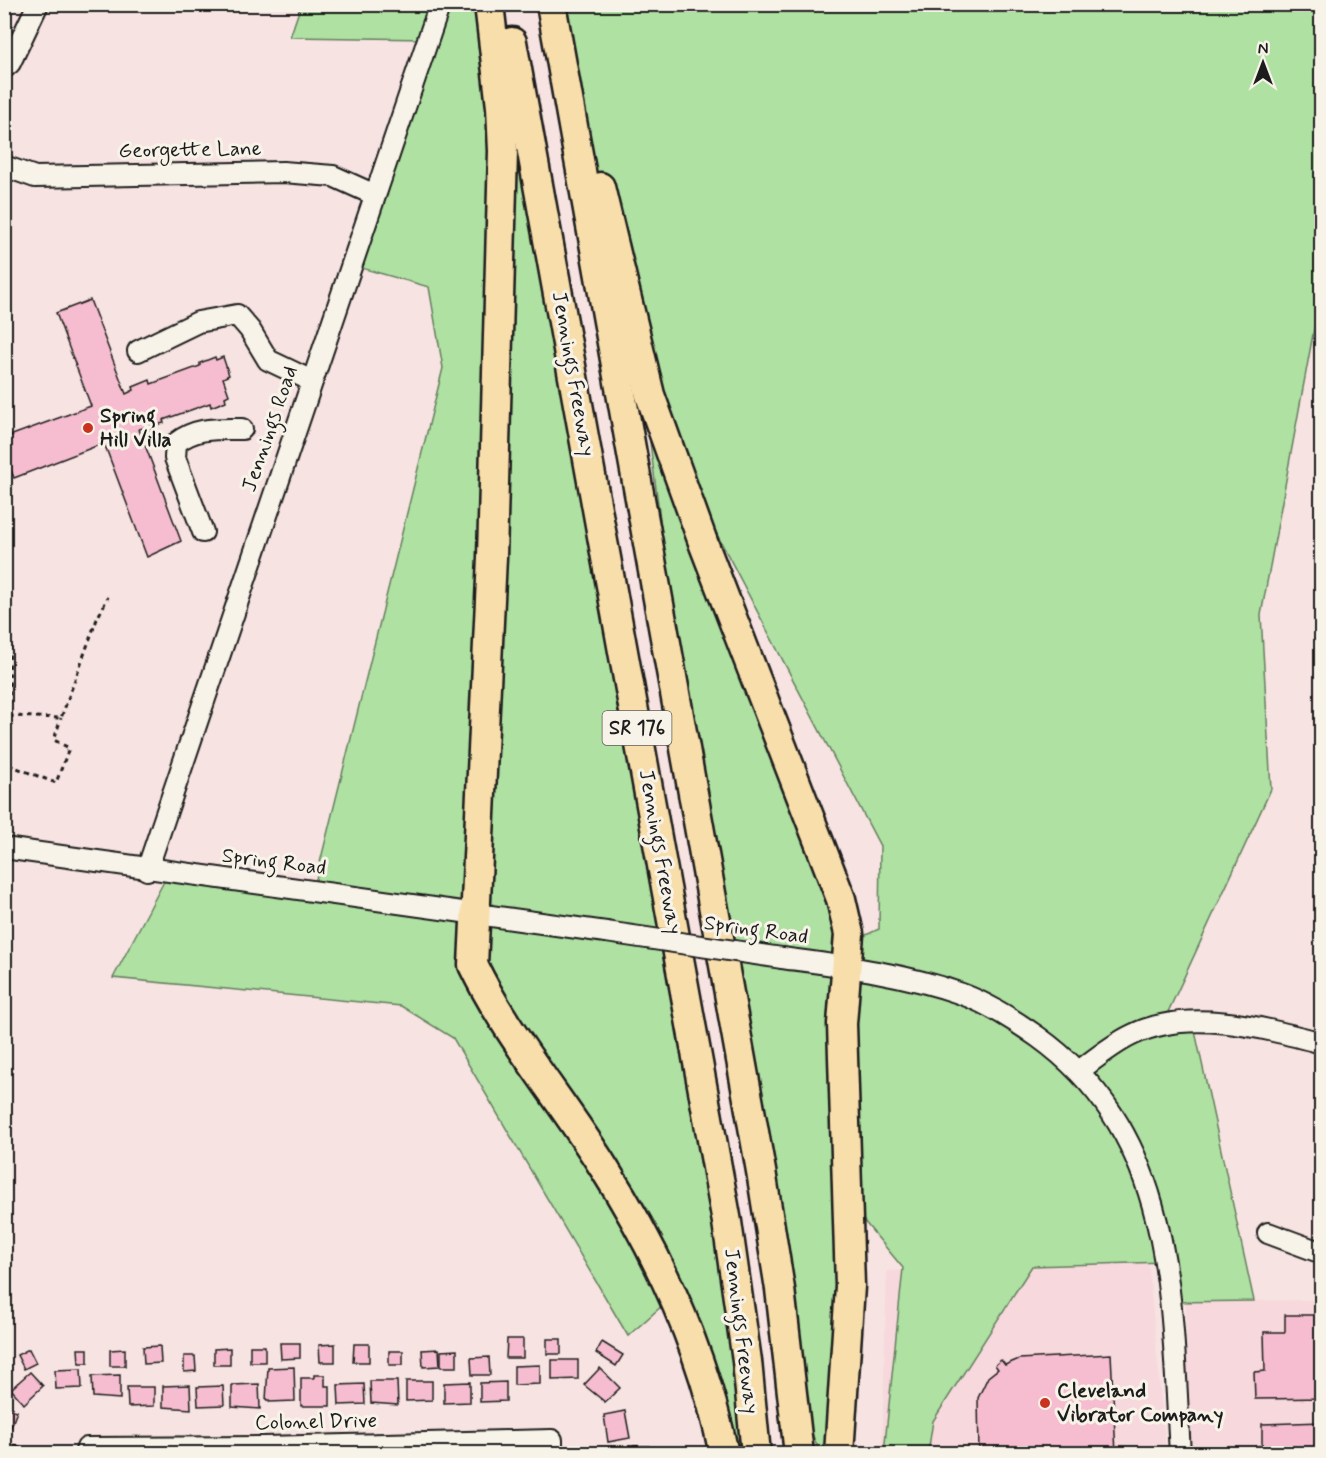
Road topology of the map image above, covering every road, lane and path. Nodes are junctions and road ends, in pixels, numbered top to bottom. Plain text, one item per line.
1 (38, 4) edge
2 (440, 4) edge
3 (489, 4) edge
4 (504, 4) edge
5 (551, 4) edge
6 (4, 69) edge
7 (565, 78) junction
8 (4, 166) edge
9 (375, 195) junction
10 (138, 351) dead end
11 (312, 381) junction
12 (242, 429) dead end
13 (203, 532) dead end
14 (108, 597) dead end
15 (4, 612) edge
16 (9, 716) junction
17 (61, 718) junction
18 (9, 765) junction
19 (4, 773) edge
20 (4, 848) edge
21 (147, 870) junction
22 (476, 913) junction
23 (848, 967) junction
24 (1321, 1042) edge
25 (1079, 1071) junction
26 (1268, 1233) dead end
27 (1322, 1253) edge
28 (552, 1447) edge
29 (264, 1450) edge
30 (85, 1454) edge
31 (724, 1454) edge
32 (756, 1454) edge
33 (799, 1454) edge
34 (839, 1454) edge
35 (1180, 1454) edge

1 - 6 street
2 - 9 street, Jennings Road
3 - 22 highway
4 - 32 highway, Jennings Freeway / SR 176
5 - 7 highway, Jennings Freeway / SR 176
7 - 23 highway
7 - 33 highway, Jennings Freeway / SR 176
8 - 9 street, Georgette Lane
9 - 11 street, Jennings Road
10 - 11 street
11 - 21 street, Jennings Road
12 - 13 street
14 - 17 path
15 - 16 path
16 - 17 path
16 - 18 path
17 - 18 path
18 - 19 path
20 - 21 street, Spring Road
21 - 22 street, Spring Road
22 - 23 street, Spring Road, bridge
22 - 31 highway
23 - 25 street, Spring Road
23 - 34 highway
24 - 25 street
25 - 35 street, Spring Road
26 - 27 street
28 - 29 street, Colonel Drive
29 - 30 street, Colonel Drive

